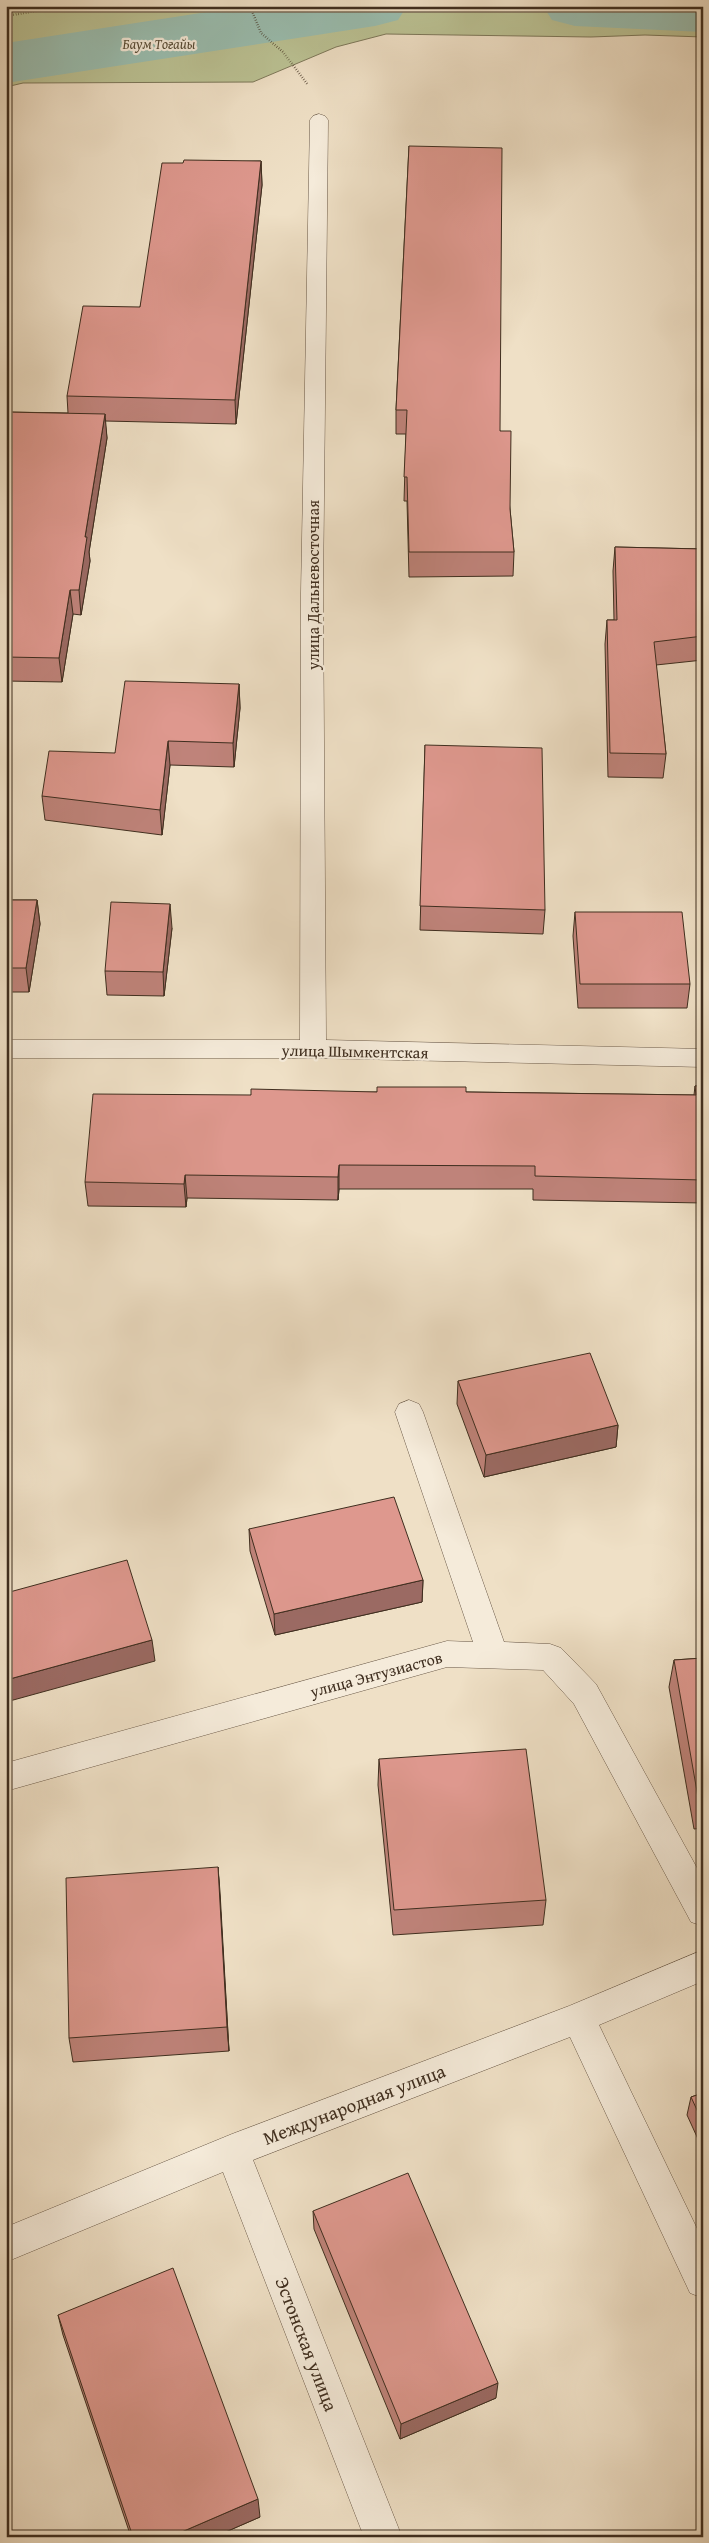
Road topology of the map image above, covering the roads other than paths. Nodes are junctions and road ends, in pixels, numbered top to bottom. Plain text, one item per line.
1 (319, 120) road end
2 (6, 1049) edge
3 (313, 1049) junction
4 (703, 1058) edge
5 (409, 1412) dead end
6 (493, 1655) junction
7 (6, 1777) edge
8 (703, 1911) edge
9 (703, 1965) edge
10 (578, 2018) junction
11 (232, 2151) junction
12 (6, 2245) edge
13 (703, 2280) edge
14 (383, 2537) edge

1 - 3 street, улица Дальневосточная
2 - 3 street, улица Шымкентская
3 - 4 street, улица Шымкентская
5 - 6 street
6 - 7 street, улица Энтузиастов
6 - 8 street, улица Энтузиастов
9 - 10 street, Международная улица
10 - 11 street, Международная улица
10 - 13 street
11 - 12 street, Международная улица
11 - 14 street, Эстонская улица

